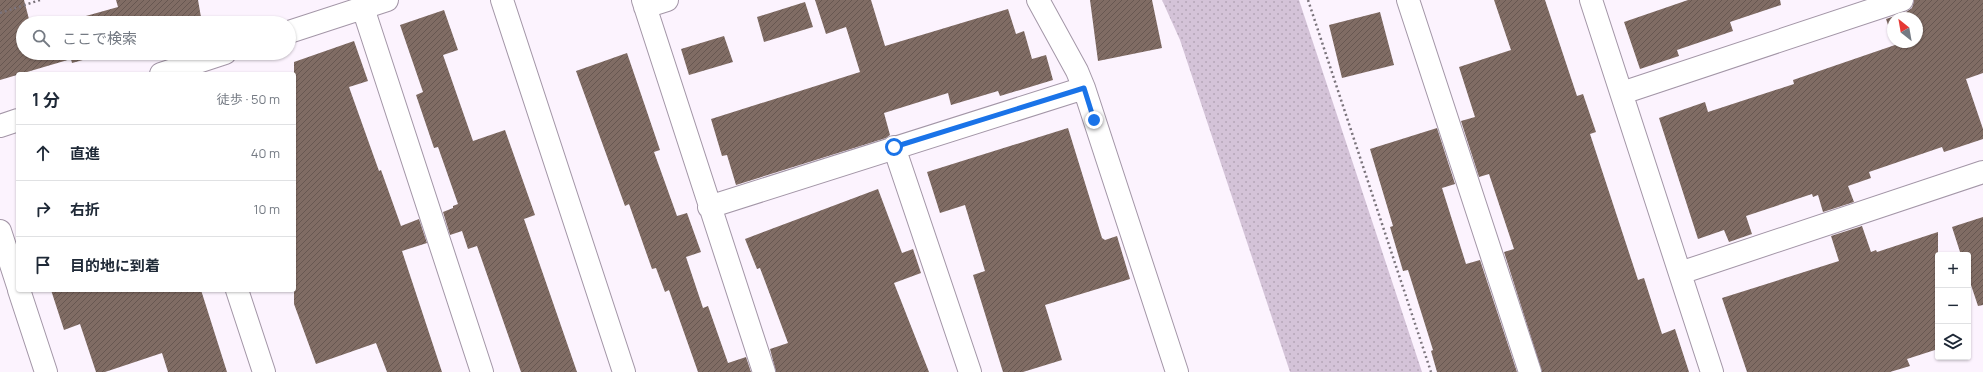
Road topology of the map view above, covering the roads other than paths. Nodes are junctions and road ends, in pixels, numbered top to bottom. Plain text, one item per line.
1 (387, 0) edge
2 (502, 0) edge
3 (667, 0) edge
4 (1038, 0) edge
5 (1408, 0) edge
6 (1591, 0) edge
7 (1902, 0) edge
8 (644, 4) edge
9 (363, 8) junction
10 (296, 30) edge
11 (204, 60) edge
12 (168, 72) edge
13 (1084, 88) junction
14 (1622, 93) junction
15 (16, 121) edge
16 (0, 126) edge
17 (894, 147) junction
18 (1983, 172) edge
19 (709, 207) junction
20 (0, 231) edge
21 (1680, 273) junction
22 (16, 280) edge
23 (20, 292) edge
24 (238, 292) edge
25 (46, 372) edge
26 (264, 372) edge
27 (482, 372) edge
28 (624, 372) edge
29 (764, 372) edge
30 (970, 372) edge
31 (1176, 372) edge
32 (1530, 372) edge
33 (1712, 372) edge

1 - 9 street
2 - 28 street
3 - 8 street
4 - 13 street
5 - 32 street
6 - 14 street
7 - 14 street
8 - 19 street
9 - 10 street
9 - 27 street
11 - 12 street
13 - 17 street
13 - 31 street
14 - 21 street
15 - 16 street
17 - 19 street
17 - 30 street
18 - 21 street
19 - 29 street
20 - 22 street
21 - 33 street
23 - 25 street
24 - 26 street

